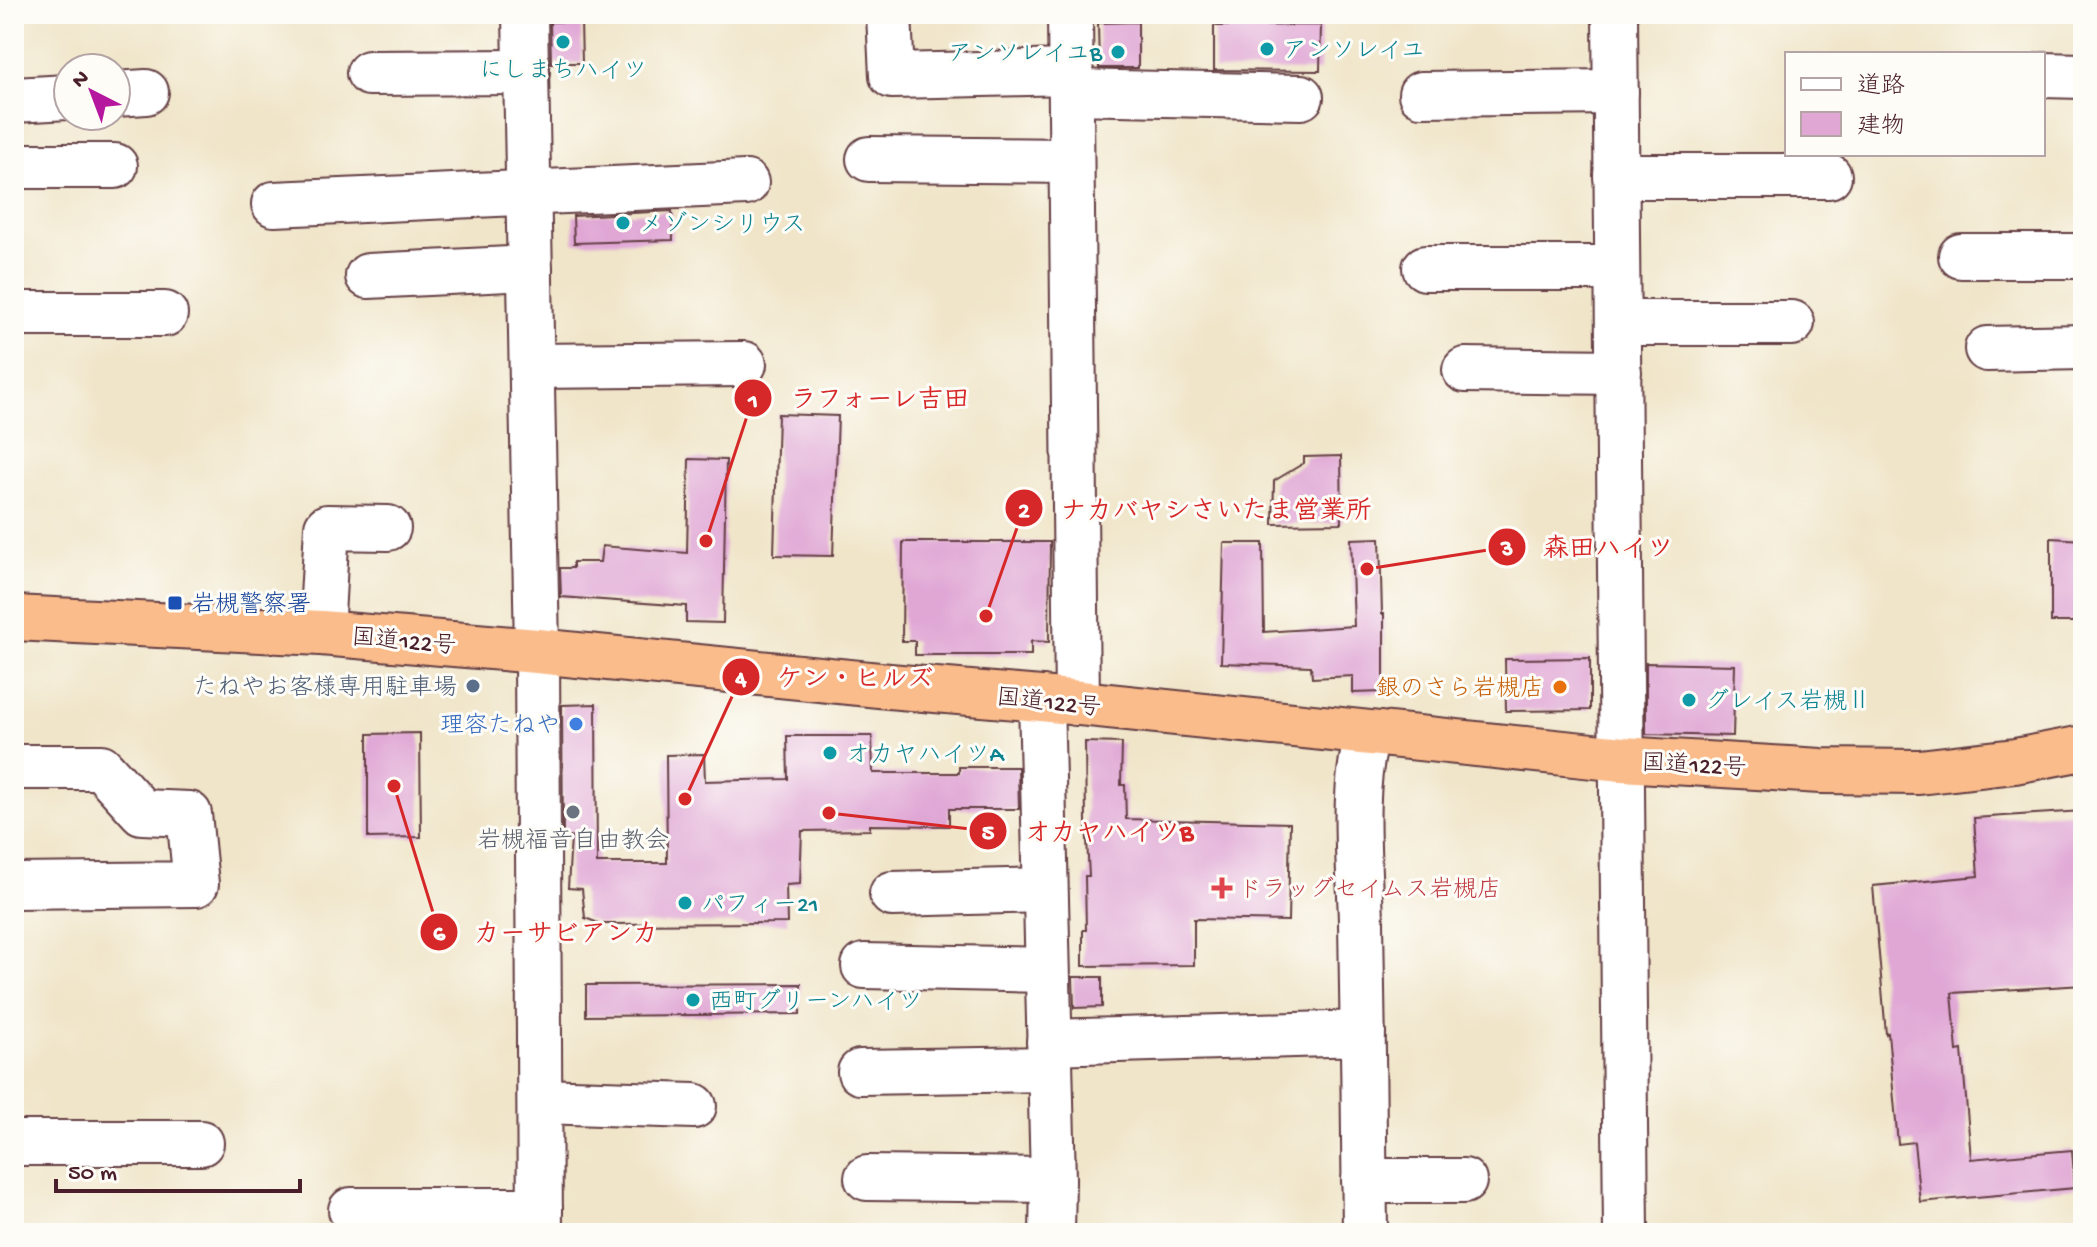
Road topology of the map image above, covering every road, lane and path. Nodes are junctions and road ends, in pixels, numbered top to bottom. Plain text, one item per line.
1 (525, 14) edge
2 (889, 14) edge
3 (1070, 14) edge
4 (1615, 14) edge
5 (527, 72) junction
6 (369, 73) dead end
7 (2045, 75) edge
8 (2083, 76) edge
9 (1070, 82) junction
10 (1616, 92) junction
11 (1421, 94) dead end
12 (1301, 97) dead end
13 (52, 98) edge
14 (14, 100) edge
15 (869, 159) dead end
16 (1071, 161) junction
17 (14, 166) edge
18 (115, 166) dead end
19 (1616, 176) junction
20 (1829, 176) dead end
21 (746, 183) dead end
22 (529, 194) junction
23 (274, 204) dead end
24 (1961, 256) dead end
25 (2083, 256) edge
26 (530, 268) junction
27 (1425, 268) dead end
28 (1617, 268) junction
29 (368, 276) dead end
30 (14, 314) edge
31 (165, 314) dead end
32 (1618, 323) junction
33 (1792, 323) dead end
34 (2083, 347) edge
35 (1987, 349) dead end
36 (744, 364) dead end
37 (532, 366) junction
38 (1465, 370) dead end
39 (1619, 372) junction
40 (388, 528) dead end
41 (14, 618) edge
42 (321, 633) junction
43 (537, 651) junction
44 (1059, 701) junction
45 (1369, 734) junction
46 (2083, 748) edge
47 (1622, 759) junction
48 (14, 767) edge
49 (14, 886) edge
50 (1045, 890) junction
51 (892, 894) dead end
52 (864, 966) dead end
53 (1047, 970) junction
54 (1363, 1033) junction
55 (1050, 1056) junction
56 (860, 1072) dead end
57 (540, 1101) junction
58 (694, 1106) dead end
59 (14, 1143) edge
60 (201, 1143) dead end
61 (867, 1178) dead end
62 (1053, 1180) junction
63 (1364, 1181) junction
64 (1464, 1181) dead end
65 (351, 1210) dead end
66 (540, 1221) edge
67 (1052, 1233) edge
68 (1365, 1233) edge
69 (1626, 1233) edge

1 - 5 street
2 - 9 street
3 - 9 street
4 - 10 street
5 - 6 street
5 - 22 street
7 - 8 street
9 - 12 street
9 - 16 street
10 - 11 street
10 - 19 street
13 - 14 street
15 - 16 street
16 - 44 street
17 - 18 street
19 - 20 street
19 - 28 street
21 - 22 street
22 - 23 street
22 - 26 street
24 - 25 street
26 - 29 street
26 - 37 street
27 - 28 street
28 - 32 street
30 - 31 street
32 - 33 street
32 - 39 street
34 - 35 street
36 - 37 street
37 - 43 street
38 - 39 street
39 - 47 street
40 - 42 street
41 - 42 highway, 国道122号
42 - 43 highway, 国道122号
43 - 44 highway, 国道122号
43 - 57 street
44 - 45 highway, 国道122号
44 - 50 street
45 - 47 highway, 国道122号
45 - 54 street
46 - 47 highway, 国道122号
47 - 69 street
48 - 49 street
50 - 51 street
50 - 53 street
52 - 53 street
53 - 55 street
54 - 55 street
54 - 63 street
55 - 56 street
55 - 62 street
57 - 58 street
57 - 66 street
59 - 60 street
61 - 62 street
62 - 67 street
63 - 64 street
63 - 68 street
65 - 66 street

